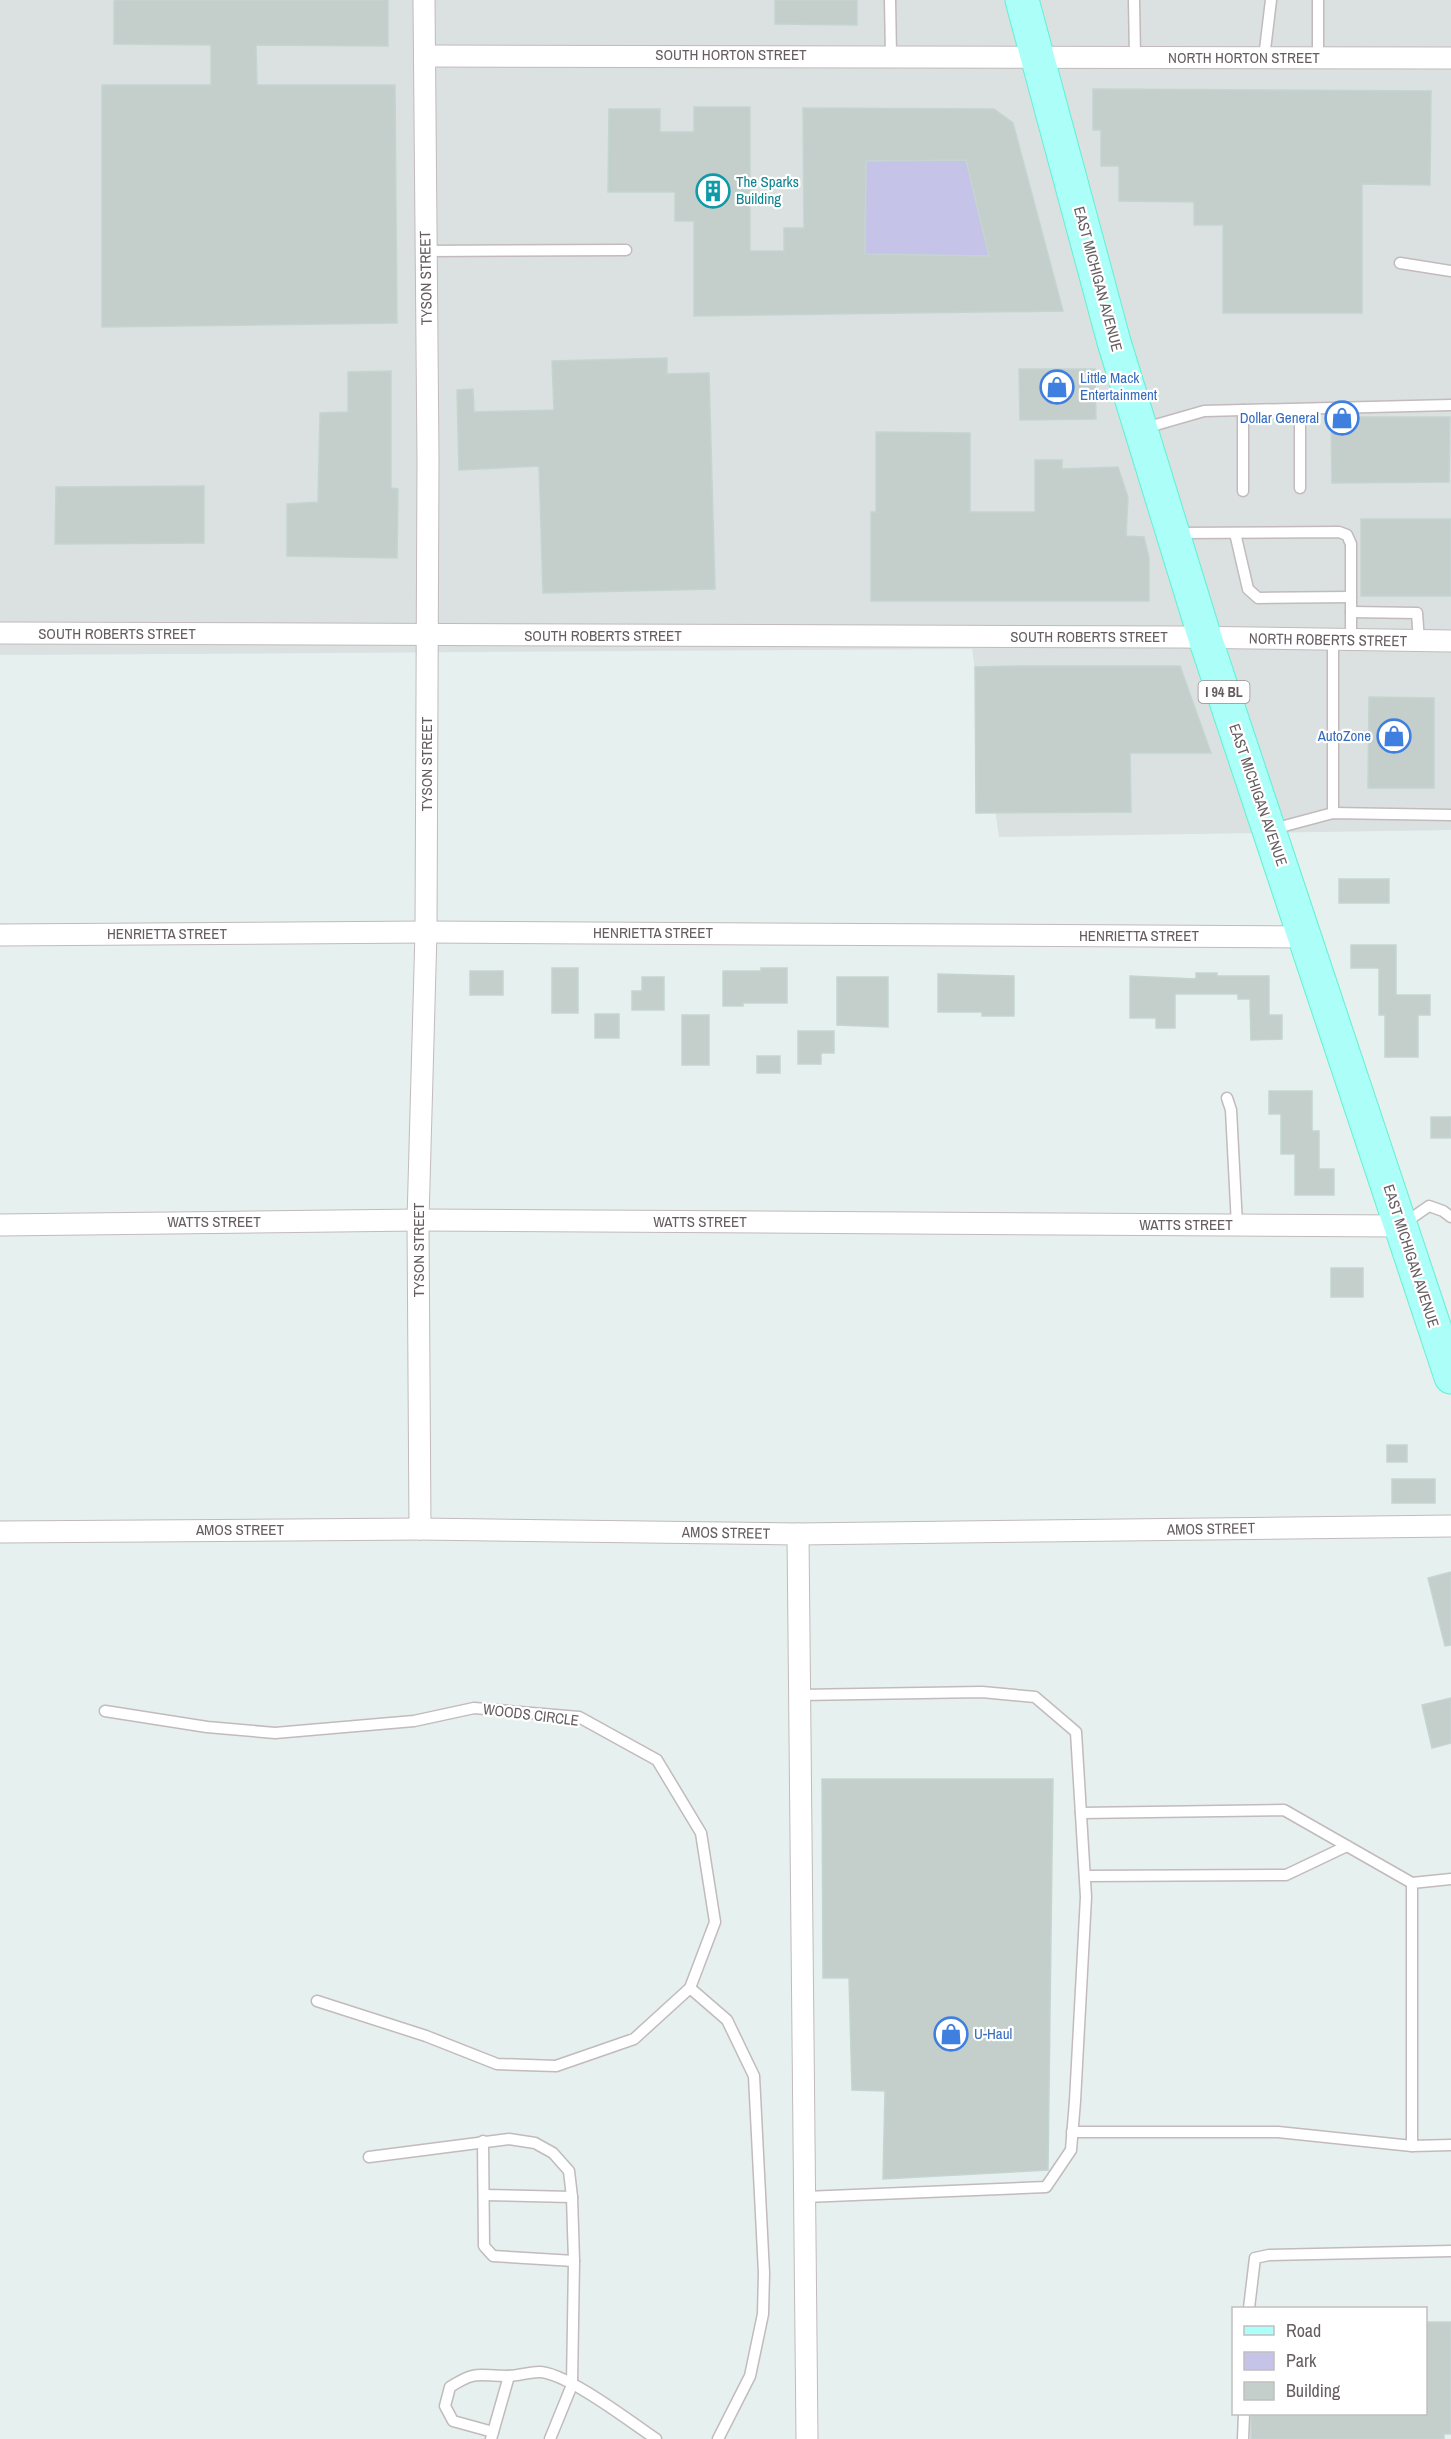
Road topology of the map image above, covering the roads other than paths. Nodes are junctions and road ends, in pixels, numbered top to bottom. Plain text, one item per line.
1 (424, 0) edge
2 (890, 0) edge
3 (1022, 0) edge
4 (1134, 0) edge
5 (1271, 0) edge
6 (1318, 0) edge
7 (891, 55) junction
8 (424, 56) junction
9 (1037, 57) junction
10 (1135, 57) junction
11 (1264, 58) junction
12 (1318, 58) junction
13 (1451, 58) edge
14 (626, 250) dead end
15 (426, 251) junction
16 (1400, 263) dead end
17 (1451, 271) edge
18 (1451, 405) edge
19 (1299, 409) junction
20 (1243, 410) junction
21 (1141, 430) junction
22 (1299, 488) dead end
23 (1243, 491) dead end
24 (1173, 533) junction
25 (1235, 533) junction
26 (1351, 597) junction
27 (1351, 612) junction
28 (0, 633) edge
29 (428, 636) junction
30 (1205, 638) junction
31 (1342, 640) junction
32 (1419, 641) junction
33 (1451, 641) edge
34 (1333, 813) junction
35 (1451, 814) edge
36 (1270, 830) junction
37 (426, 932) junction
38 (0, 935) edge
39 (1307, 937) junction
40 (1227, 1098) dead end
41 (1451, 1217) edge
42 (418, 1220) junction
43 (0, 1225) edge
44 (1237, 1225) junction
45 (1400, 1226) junction
46 (1451, 1377) edge
47 (1451, 1526) edge
48 (420, 1529) junction
49 (0, 1532) edge
50 (798, 1534) junction
51 (800, 1695) junction
52 (105, 1711) dead end
53 (1081, 1813) junction
54 (1347, 1846) junction
55 (1085, 1876) junction
56 (1451, 1879) edge
57 (1412, 1883) junction
58 (690, 1988) junction
59 (317, 2001) dead end
60 (1072, 2132) junction
61 (483, 2141) junction
62 (1451, 2145) edge
63 (1412, 2146) junction
64 (369, 2157) dead end
65 (484, 2195) junction
66 (572, 2198) junction
67 (805, 2198) junction
68 (1451, 2251) edge
69 (574, 2261) junction
70 (1249, 2307) edge
71 (509, 2376) junction
72 (572, 2385) junction
73 (1244, 2415) edge
74 (492, 2435) edge
75 (550, 2439) edge
76 (656, 2439) edge
77 (718, 2439) edge
78 (807, 2439) edge
79 (1243, 2439) edge

1 - 8 street, TYSON STREET
2 - 7 lane
3 - 9 main road, EAST MICHIGAN AVENUE / I 94 BL
4 - 10 lane
5 - 11 lane
6 - 12 lane
7 - 8 street, SOUTH HORTON STREET
7 - 9 street, SOUTH HORTON STREET
8 - 15 street, TYSON STREET
9 - 10 street, NORTH HORTON STREET
9 - 21 main road, EAST MICHIGAN AVENUE / I 94 BL
10 - 11 street, NORTH HORTON STREET
11 - 12 street, NORTH HORTON STREET
12 - 13 street, NORTH HORTON STREET
14 - 15 lane
15 - 29 street, TYSON STREET
16 - 17 lane
18 - 19 lane
19 - 20 lane
19 - 22 lane
20 - 21 lane
20 - 23 lane
21 - 24 main road, EAST MICHIGAN AVENUE / I 94 BL
24 - 25 lane
24 - 30 main road, EAST MICHIGAN AVENUE / I 94 BL
25 - 26 lane
25 - 26 lane
26 - 27 lane
27 - 31 lane
27 - 32 lane
28 - 29 street, SOUTH ROBERTS STREET
29 - 30 street, SOUTH ROBERTS STREET
29 - 37 street, TYSON STREET
30 - 31 street, NORTH ROBERTS STREET
30 - 36 main road, EAST MICHIGAN AVENUE / I 94 BL
31 - 32 street, NORTH ROBERTS STREET
31 - 34 lane
32 - 33 street, NORTH ROBERTS STREET
34 - 35 lane
34 - 36 lane
36 - 39 main road, EAST MICHIGAN AVENUE / I 94 BL
37 - 38 street, HENRIETTA STREET
37 - 39 street, HENRIETTA STREET
37 - 42 street, TYSON STREET
39 - 45 main road, EAST MICHIGAN AVENUE / I 94 BL
40 - 44 lane
41 - 45 lane
42 - 43 street, WATTS STREET
42 - 44 street, WATTS STREET
42 - 48 street, TYSON STREET
44 - 45 street, WATTS STREET
45 - 46 main road, EAST MICHIGAN AVENUE / I 94 BL
47 - 50 street, AMOS STREET
48 - 49 street, AMOS STREET
48 - 50 street, AMOS STREET
50 - 51 street
51 - 53 lane
51 - 67 street
52 - 58 lane, WOODS CIRCLE
53 - 54 lane
53 - 55 lane
54 - 55 lane
54 - 57 lane
55 - 60 lane
56 - 57 lane
57 - 63 lane
58 - 59 lane, WOODS CIRCLE
58 - 77 lane
60 - 63 lane
60 - 67 lane
61 - 64 lane
61 - 65 lane
61 - 66 lane
62 - 63 lane
65 - 66 lane
65 - 69 lane
66 - 69 lane
67 - 78 street
68 - 70 lane
69 - 72 lane
71 - 72 lane
71 - 74 lane
71 - 74 lane
72 - 75 lane
72 - 76 lane
73 - 79 lane

